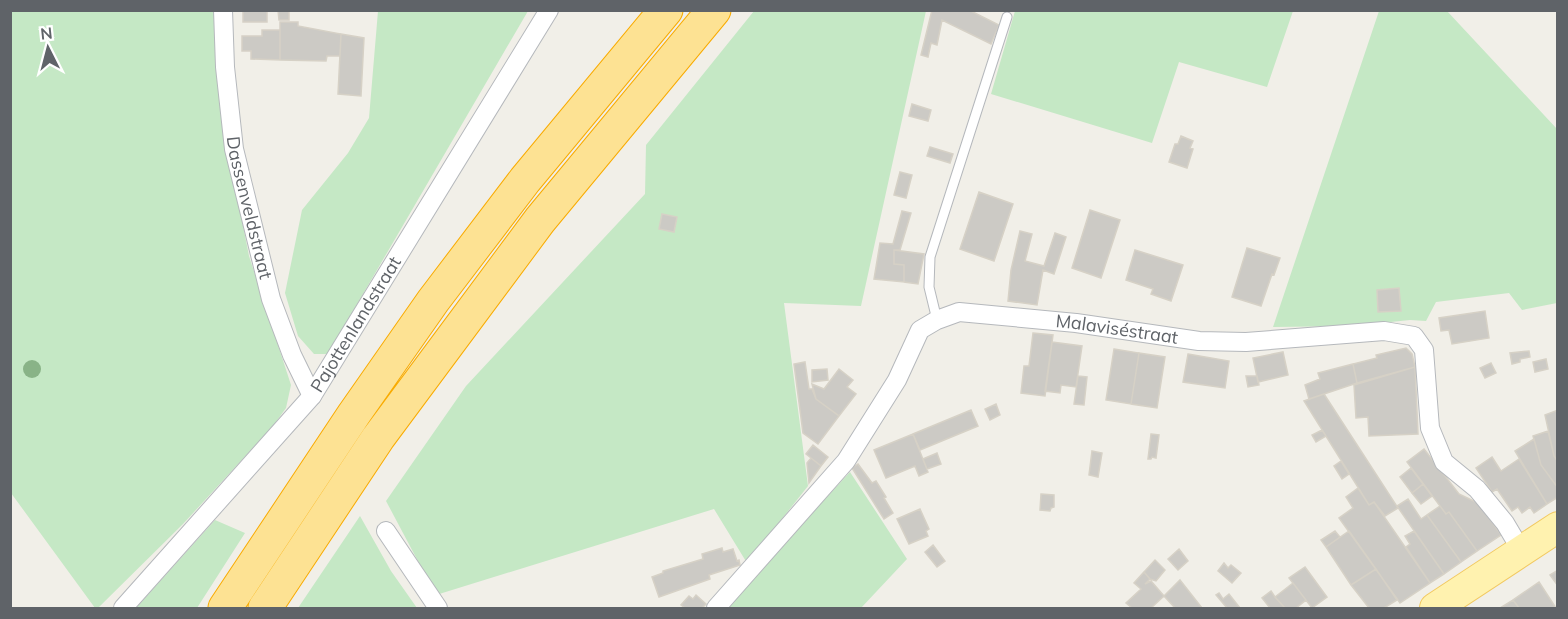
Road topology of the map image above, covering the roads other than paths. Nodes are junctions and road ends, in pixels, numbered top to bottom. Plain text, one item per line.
1 (223, 10) edge
2 (549, 10) edge
3 (666, 10) edge
4 (714, 10) edge
5 (1007, 18) dead end
6 (937, 320) junction
7 (312, 396) junction
8 (1557, 527) edge
9 (386, 531) dead end
10 (1521, 550) junction
11 (123, 609) edge
12 (225, 609) edge
13 (265, 609) edge
14 (438, 609) edge
15 (716, 609) edge
16 (1435, 609) edge

1 - 7 street, Dassenveldstraat
2 - 7 street, Pajottenlandstraat
3 - 12 highway
4 - 13 highway
5 - 6 lane
6 - 10 street, Malaviséstraat
6 - 15 street, Malaviséstraat
7 - 11 street, Pajottenlandstraat
8 - 10 main road
9 - 14 street
10 - 16 main road

